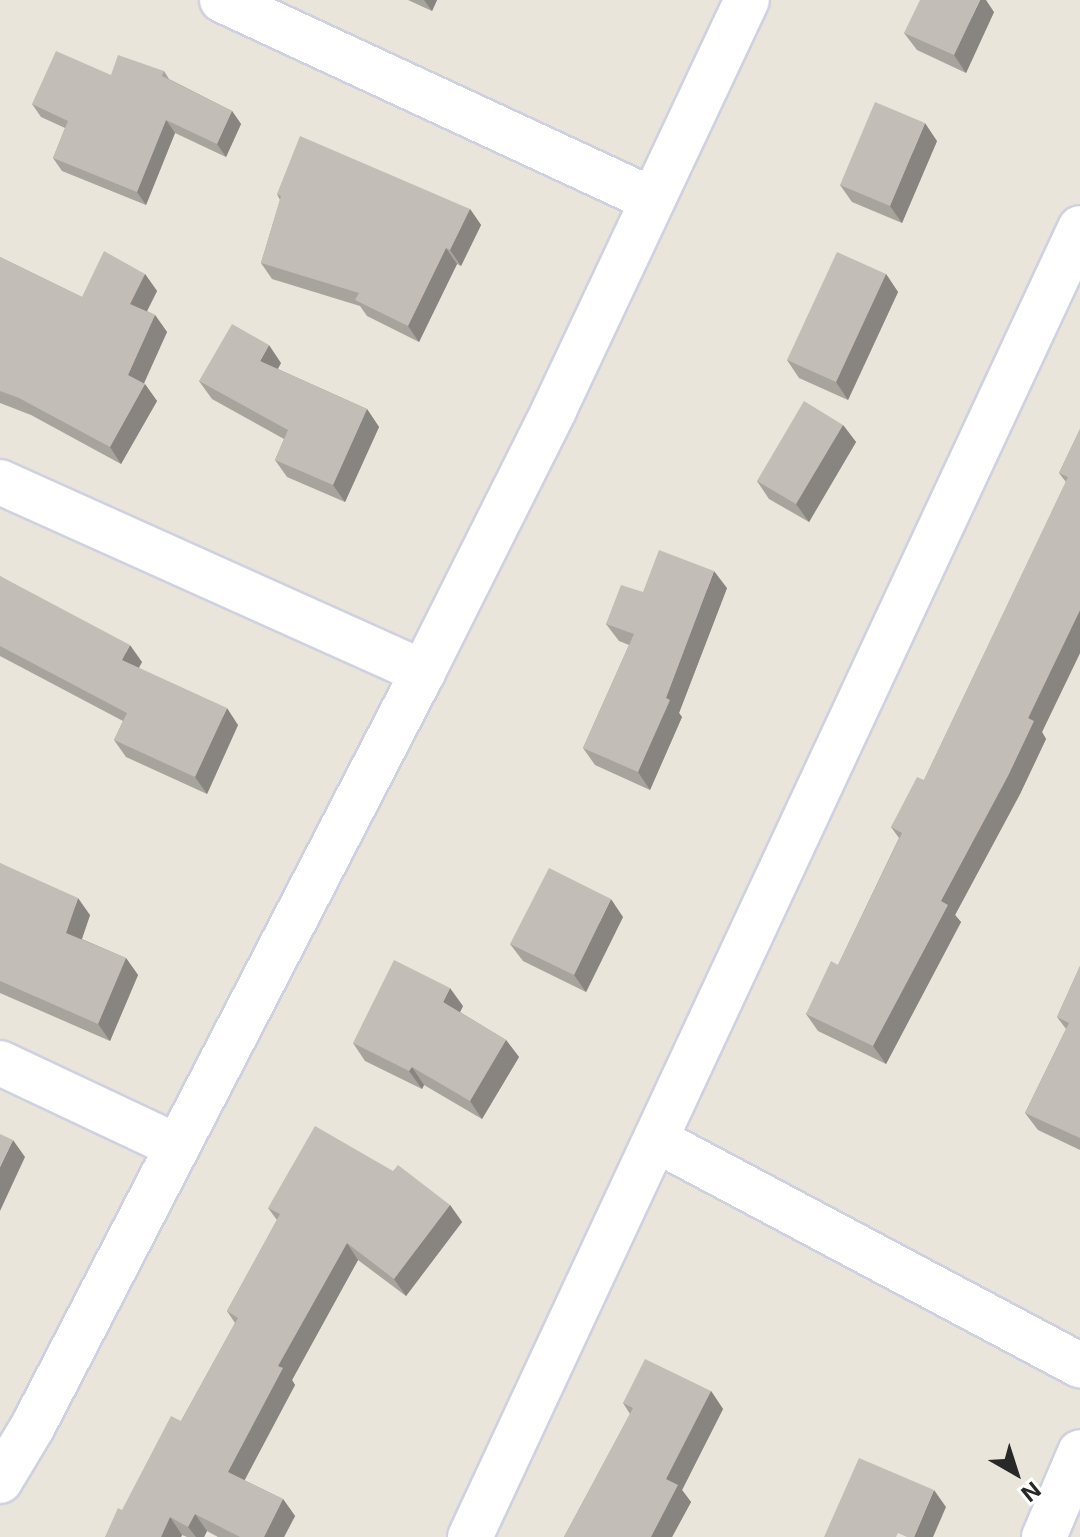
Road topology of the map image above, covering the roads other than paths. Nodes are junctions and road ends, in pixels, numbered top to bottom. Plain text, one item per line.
1 (222, 0) edge
2 (747, 0) edge
3 (651, 199) junction
4 (1080, 228) edge
5 (0, 482) edge
6 (423, 672) junction
7 (0, 1063) edge
8 (658, 1141) junction
9 (176, 1146) junction
10 (1080, 1365) edge
11 (1080, 1452) edge
12 (0, 1481) edge
13 (470, 1537) edge
14 (1044, 1537) edge

1 - 3 street
2 - 3 street
3 - 6 street
4 - 8 street
5 - 6 street
6 - 9 street
7 - 9 street
8 - 10 street
8 - 13 street
9 - 12 street
11 - 14 street

